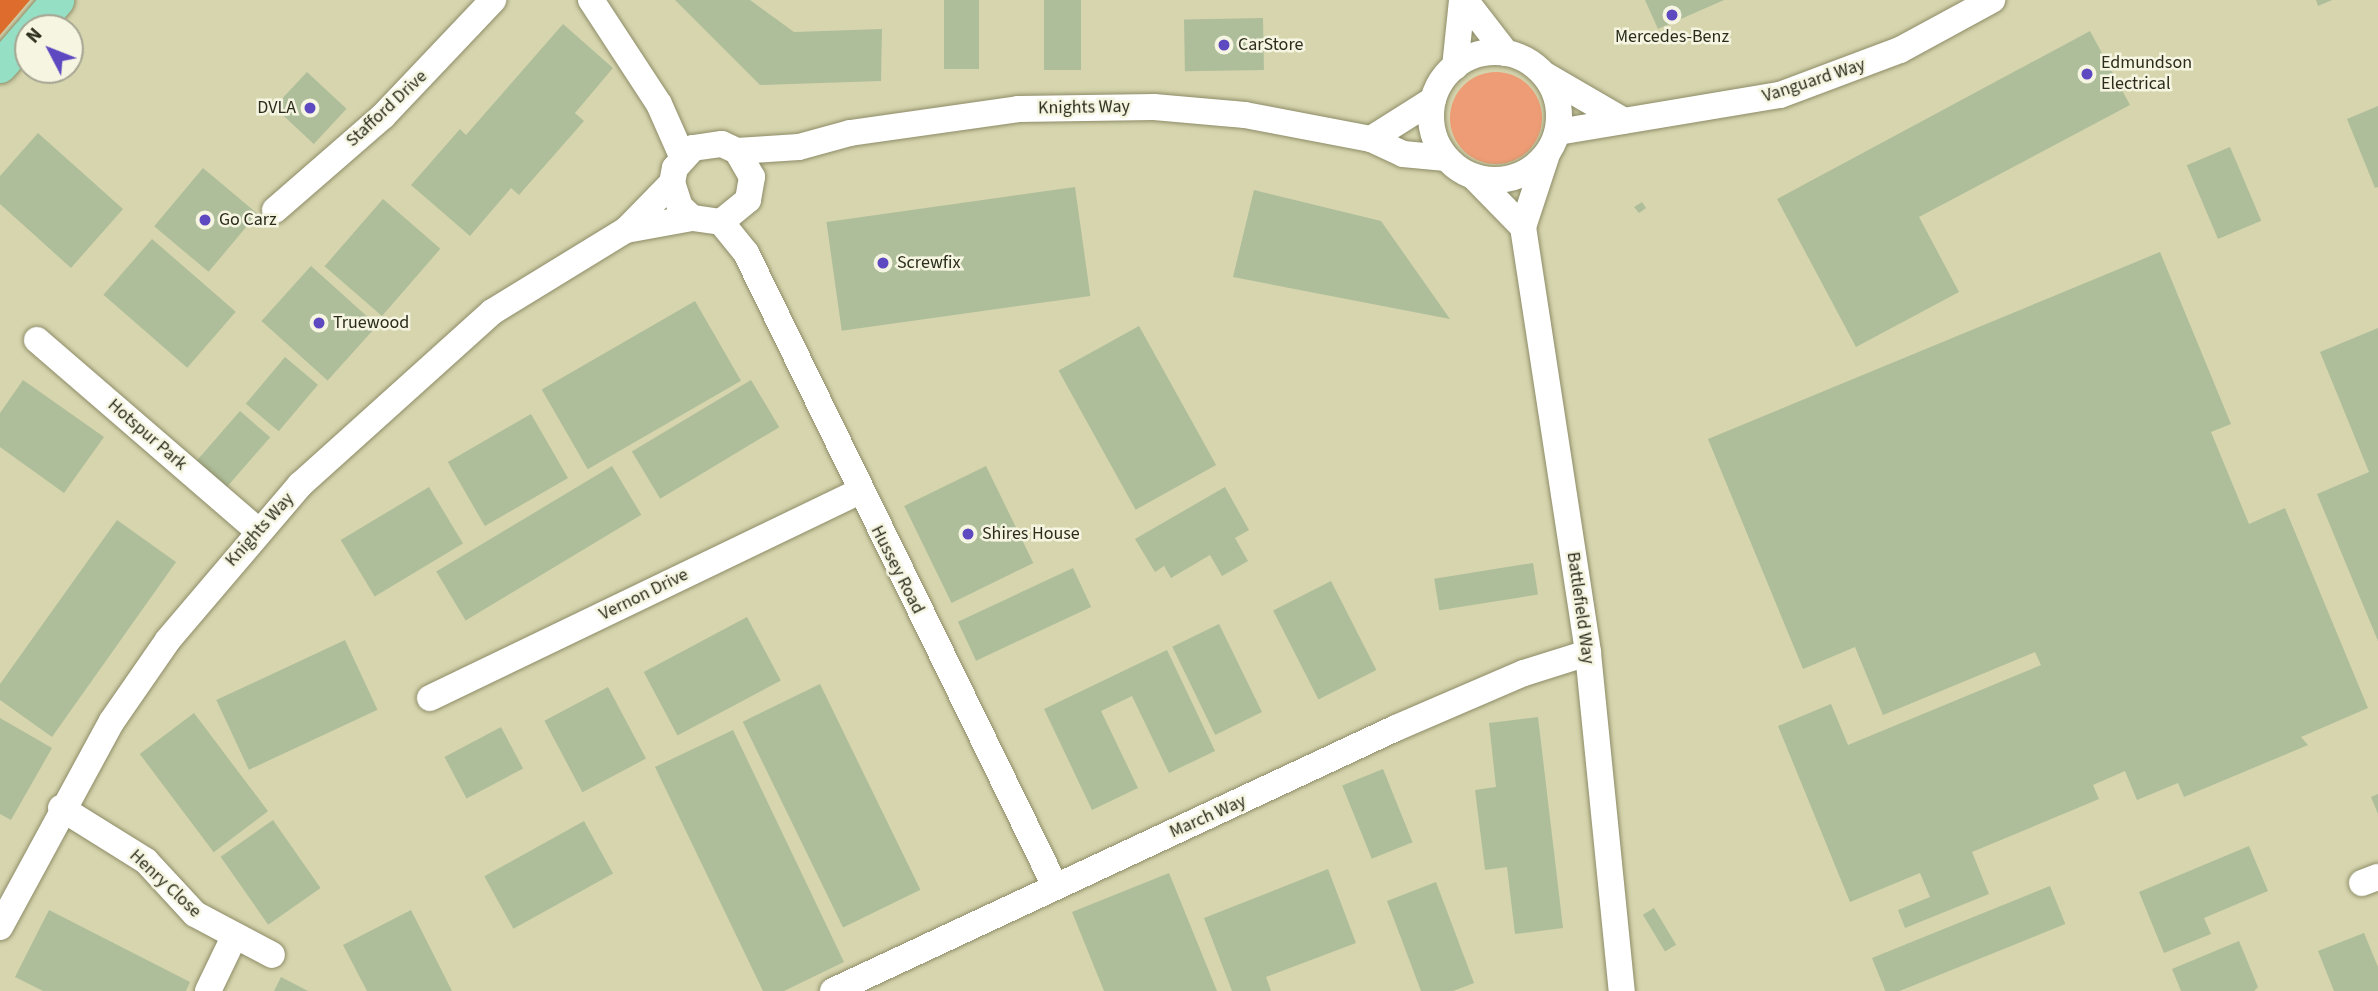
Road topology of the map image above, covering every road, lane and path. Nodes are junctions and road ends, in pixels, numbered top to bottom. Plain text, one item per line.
1 (57, 0) edge
2 (492, 0) edge
3 (591, 0) edge
4 (1464, 0) edge
5 (1992, 0) edge
6 (45, 14) edge
7 (14, 50) edge
8 (1506, 53) junction
9 (0, 66) edge
10 (1455, 67) junction
11 (1545, 75) junction
12 (1433, 100) junction
13 (659, 104) junction
14 (1624, 121) junction
15 (1371, 139) junction
16 (709, 143) junction
17 (1552, 143) junction
18 (799, 148) junction
19 (737, 151) junction
20 (682, 156) junction
21 (1446, 158) junction
22 (1474, 177) junction
23 (672, 183) junction
24 (750, 189) junction
25 (275, 210) dead end
26 (692, 218) junction
27 (721, 222) junction
28 (1522, 227) junction
29 (626, 230) junction
30 (746, 253) junction
31 (37, 340) dead end
32 (858, 492) junction
33 (257, 530) junction
34 (1588, 653) junction
35 (430, 698) dead end
36 (61, 808) junction
37 (1054, 884) junction
38 (0, 927) edge
39 (233, 939) junction
40 (272, 955) dead end
41 (208, 991) edge
42 (833, 991) edge
43 (1622, 991) edge

1 - 6 main road
2 - 25 street, Stafford Drive
3 - 13 street
4 - 8 street
4 - 10 street
5 - 14 street, Vanguard Way
7 - 9 main road
8 - 10 street
8 - 11 street
10 - 12 street
11 - 14 street
11 - 17 street, Battlefield Way
12 - 15 street
12 - 21 street
13 - 16 street
13 - 20 street
14 - 17 street, Vanguard Way
15 - 18 street, Knights Way
15 - 21 street, Knights Way
16 - 19 street, Knights Way
16 - 20 street
17 - 22 street
17 - 28 street, Battlefield Way
18 - 19 street, Knights Way
18 - 24 street, Knights Way
19 - 24 street
20 - 23 street, Knights Way
21 - 22 street
22 - 28 street
23 - 26 street
23 - 29 street, Knights Way
24 - 27 street, Knights Way
24 - 30 street, Hussey Road
26 - 27 street, Knights Way
26 - 29 street, Knights Way
27 - 30 street, Hussey Road
28 - 34 street, Battlefield Way
29 - 33 street, Knights Way
30 - 32 street, Hussey Road
31 - 33 street, Hotspur Park
32 - 35 street, Vernon Drive
32 - 37 street, Hussey Road
33 - 36 street, Knights Way
34 - 37 street, March Way
34 - 43 street, Battlefield Way
36 - 38 street, Knights Way
36 - 39 street, Henry Close
37 - 42 street, March Way
39 - 40 street, Henry Close
39 - 41 street

